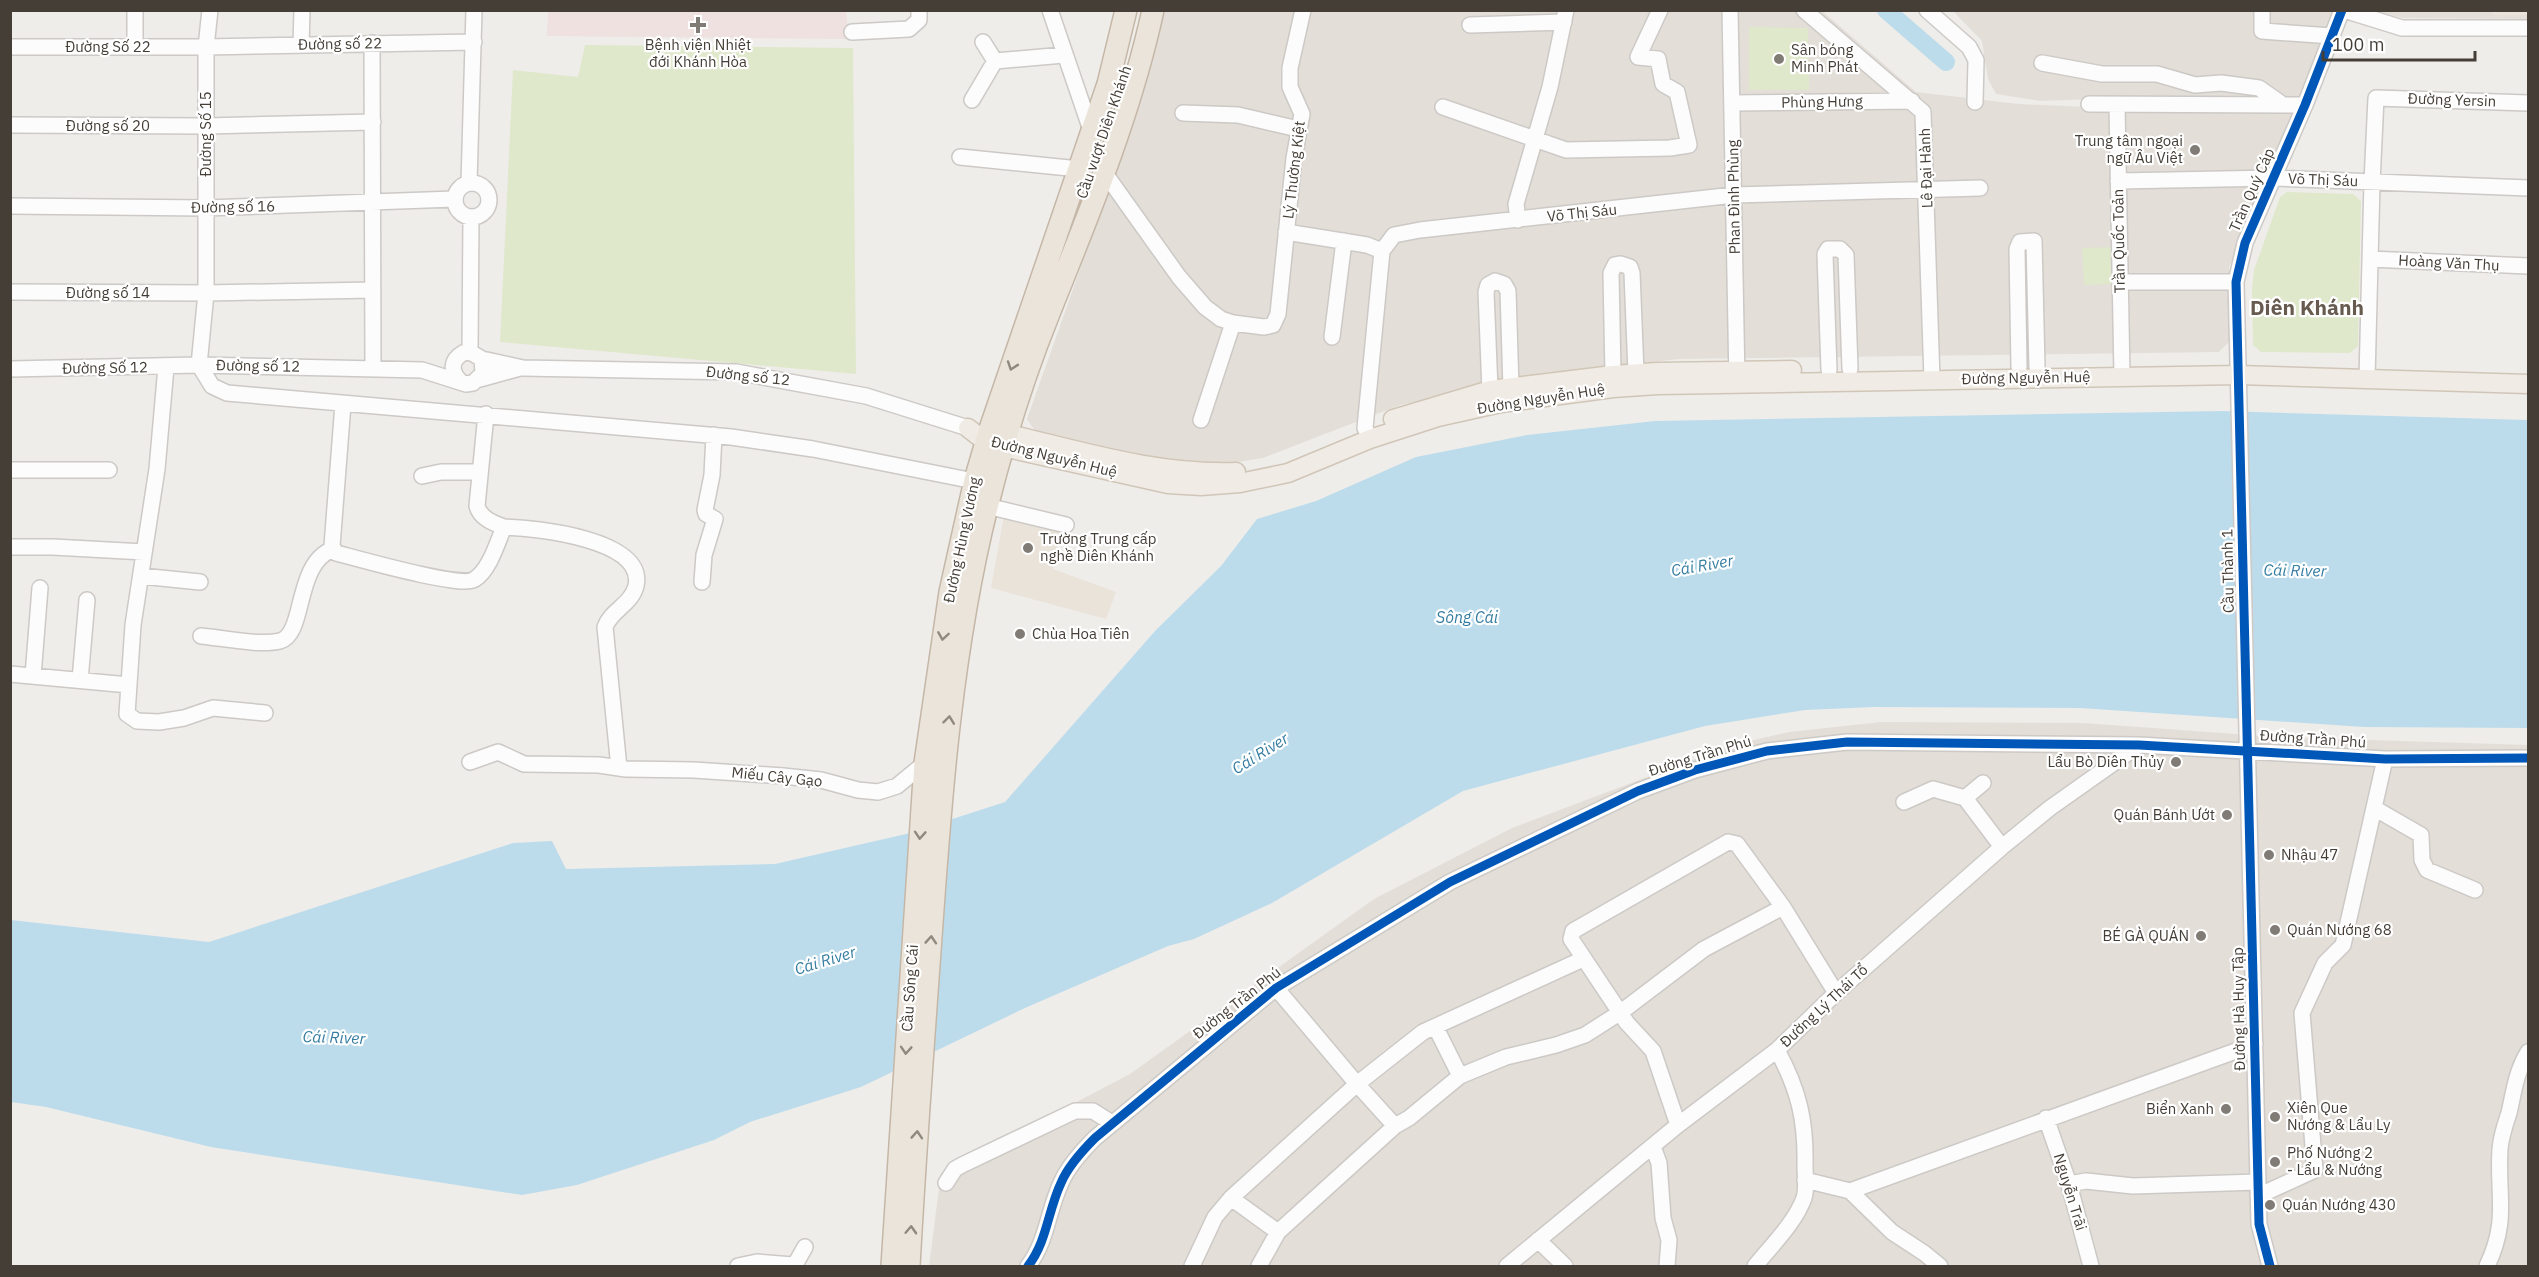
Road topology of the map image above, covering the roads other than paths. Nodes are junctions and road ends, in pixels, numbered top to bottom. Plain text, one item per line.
1 (135, 10) edge
2 (210, 10) edge
3 (302, 10) edge
4 (474, 10) edge
5 (919, 10) edge
6 (1050, 10) edge
7 (1126, 10) edge
8 (1140, 10) edge
9 (1153, 10) edge
10 (1303, 10) edge
11 (1660, 10) edge
12 (1730, 10) edge
13 (1804, 10) edge
14 (1927, 10) edge
15 (2262, 10) edge
16 (2343, 10) edge
17 (1565, 16) edge
18 (1470, 25) dead end
19 (2529, 28) edge
20 (852, 32) dead end
21 (2332, 36) junction
22 (474, 42) junction
23 (983, 42) dead end
24 (372, 43) junction
25 (302, 45) junction
26 (10, 47) edge
27 (135, 47) junction
28 (206, 47) junction
29 (1064, 56) junction
30 (995, 62) junction
31 (2042, 63) dead end
32 (972, 100) dead end
33 (1912, 100) junction
34 (1976, 102) dead end
35 (1732, 103) junction
36 (2529, 103) edge
37 (2089, 104) dead end
38 (2117, 105) junction
39 (2279, 105) junction
40 (2306, 105) junction
41 (1443, 107) dead end
42 (1184, 113) dead end
43 (373, 122) junction
44 (10, 125) edge
45 (206, 126) junction
46 (1298, 129) junction
47 (1092, 133) junction
48 (1534, 138) junction
49 (960, 157) dead end
50 (1079, 169) junction
51 (1104, 172) junction
52 (2274, 178) junction
53 (2118, 181) junction
54 (2372, 182) junction
55 (470, 183) junction
56 (1980, 188) dead end
57 (2529, 188) edge
58 (1927, 190) junction
59 (1734, 195) junction
60 (454, 199) junction
61 (10, 206) edge
62 (206, 208) junction
63 (471, 217) junction
64 (1518, 220) junction
65 (1286, 232) junction
66 (1344, 241) junction
67 (1382, 251) junction
68 (2370, 259) junction
69 (2529, 266) edge
70 (2120, 282) junction
71 (2236, 282) junction
72 (373, 290) junction
73 (10, 292) edge
74 (206, 293) junction
75 (1039, 314) junction
76 (1233, 323) junction
77 (1332, 337) dead end
78 (470, 356) junction
79 (199, 365) junction
80 (166, 367) junction
81 (2028, 367) junction
82 (523, 368) junction
83 (10, 369) edge
84 (373, 369) junction
85 (1850, 369) junction
86 (422, 370) junction
87 (1829, 370) junction
88 (2122, 371) junction
89 (2529, 371) edge
90 (1636, 373) junction
91 (2367, 373) junction
92 (1932, 374) junction
93 (1613, 375) junction
94 (2238, 376) junction
95 (1737, 377) junction
96 (480, 379) junction
97 (460, 381) junction
98 (2529, 384) edge
99 (1500, 394) junction
100 (343, 404) junction
101 (486, 414) junction
102 (1201, 420) dead end
103 (968, 428) joint
104 (1368, 433) junction
105 (714, 435) junction
106 (997, 438) junction
107 (10, 470) edge
108 (109, 470) dead end
109 (479, 472) junction
110 (422, 476) dead end
111 (984, 483) junction
112 (987, 506) junction
113 (1066, 525) dead end
114 (504, 527) junction
115 (10, 547) edge
116 (333, 549) junction
117 (144, 552) junction
118 (141, 576) junction
119 (200, 582) dead end
120 (702, 582) dead end
121 (40, 588) dead end
122 (87, 600) dead end
123 (201, 636) dead end
124 (10, 674) edge
125 (33, 676) junction
126 (80, 680) junction
127 (129, 685) junction
128 (265, 713) dead end
129 (2139, 745) junction
130 (2247, 750) junction
131 (2529, 758) edge
132 (2385, 759) junction
133 (470, 762) dead end
134 (619, 768) junction
135 (930, 772) junction
136 (1983, 783) dead end
137 (1965, 798) junction
138 (1904, 802) dead end
139 (2374, 808) junction
140 (2002, 847) junction
141 (2475, 890) dead end
142 (1783, 907) junction
143 (1583, 960) junction
144 (1276, 988) junction
145 (1836, 993) junction
146 (1621, 1012) junction
147 (1436, 1028) junction
148 (2255, 1044) junction
149 (1777, 1050) junction
150 (2529, 1052) edge
151 (1460, 1076) junction
152 (1357, 1084) junction
153 (2046, 1118) junction
154 (1112, 1123) junction
155 (1678, 1125) junction
156 (1395, 1126) junction
157 (1653, 1147) junction
158 (1805, 1180) junction
159 (946, 1183) dead end
160 (2069, 1184) junction
161 (2258, 1189) junction
162 (1850, 1191) junction
163 (904, 1196) junction
164 (1231, 1198) junction
165 (1278, 1232) junction
166 (1538, 1240) junction
167 (805, 1247) dead end
168 (738, 1266) edge
169 (892, 1266) edge
170 (909, 1266) edge
171 (1028, 1266) edge
172 (1192, 1266) edge
173 (1259, 1266) edge
174 (1507, 1266) edge
175 (1565, 1266) edge
176 (1667, 1266) edge
177 (1755, 1266) edge
178 (1940, 1266) edge
179 (2091, 1266) edge
180 (2270, 1266) edge
181 (2487, 1266) edge

1 - 27 street, Đường số 22
2 - 28 street, Đường Số 15
3 - 25 street
4 - 22 street
5 - 20 street
6 - 29 street
7 - 47 highway
8 - 75 highway, Cầu vượt Diên Khánh
9 - 51 highway
10 - 46 street, Lý Thường Kiệt
11 - 48 street
12 - 35 street, Phan Đình Phùng
13 - 33 street, Lê Đại Hành
14 - 34 street
15 - 21 street
16 - 19 street
16 - 21 street, Trần Quý Cáp
17 - 18 street
17 - 48 street
21 - 40 street, Trần Quý Cáp
22 - 24 street, Đường số 22
22 - 55 street
23 - 30 street
24 - 25 street, Đường số 22
24 - 43 street
25 - 28 street, Đường số 22
26 - 27 street, Đường Số 22
27 - 28 street, Đường Số 22
28 - 45 street, Đường Số 15
29 - 30 street
29 - 47 street
30 - 32 street
31 - 39 street
33 - 35 street, Phùng Hưng
33 - 58 street, Lê Đại Hành
35 - 59 street, Phan Đình Phùng
36 - 54 street, Đường Yersin
37 - 38 street
38 - 39 street
38 - 53 street, Trần Quốc Toản
39 - 40 street
40 - 52 street, Trần Quý Cáp
41 - 48 street
42 - 46 street
43 - 45 street, Đường số 20
43 - 72 street
44 - 45 street, Đường số 20
45 - 62 street, Đường Số 15
46 - 65 street, Lý Thường Kiệt
47 - 50 highway
48 - 64 street
49 - 50 street
50 - 75 highway
51 - 75 highway
51 - 76 street
52 - 53 street, Võ Thị Sáu
52 - 54 street, Võ Thị Sáu
52 - 71 street, Trần Quý Cáp
53 - 70 street, Trần Quốc Toản
54 - 57 street, Võ Thị Sáu
54 - 68 street
55 - 60 street
55 - 63 street
56 - 58 street, Võ Thị Sáu
58 - 59 street, Võ Thị Sáu
58 - 92 street, Lê Đại Hành
59 - 64 street, Võ Thị Sáu
59 - 95 street, Phan Đình Phùng
60 - 62 street, Đường số 16
60 - 63 street
61 - 62 street, Đường số 16
62 - 74 street, Đường Số 15
63 - 78 street
64 - 67 street, Võ Thị Sáu
65 - 66 street
65 - 76 street, Lý Thường Kiệt
66 - 67 street
66 - 77 street
67 - 104 street
68 - 69 street, Hoàng Văn Thụ
68 - 91 street
70 - 71 street
70 - 88 street, Trần Quốc Toản
71 - 94 street, Trần Quý Cáp
72 - 74 street, Đường số 14
72 - 84 street
73 - 74 street, Đường số 14
74 - 79 street, Đường Số 15
75 - 106 highway, Đường Hùng Vương
76 - 102 street
78 - 82 street, Đường số 12
78 - 86 street
78 - 96 street
78 - 97 street
79 - 80 street, Đường Số 12
79 - 84 street, Đường số 12
79 - 100 street
80 - 83 street, Đường Số 12
80 - 117 street
81 - 81 street
81 - 88 main road, Đường Nguyễn Huệ
81 - 92 main road, Đường Nguyễn Huệ
82 - 96 street, Đường số 12
82 - 103 street, Đường số 12
84 - 86 street, Đường số 12
85 - 87 main road, Đường Nguyễn Huệ
85 - 87 street
85 - 92 main road, Đường Nguyễn Huệ
86 - 97 street, Đường số 12
87 - 95 main road, Đường Nguyễn Huệ
88 - 92 main road, Đường Nguyễn Huệ
88 - 94 main road, Đường Nguyễn Huệ
89 - 91 main road, Đường Nguyễn Huệ
90 - 93 main road, Đường Nguyễn Huệ
90 - 93 street
90 - 95 main road, Đường Nguyễn Huệ
91 - 94 main road, Đường Nguyễn Huệ
91 - 98 main road, Đường Nguyễn Huệ
92 - 95 main road, Đường Nguyễn Huệ
93 - 99 main road, Đường Nguyễn Huệ
94 - 130 street, Cầu Thành 1
95 - 99 main road, Đường Nguyễn Huệ
96 - 97 street, Đường số 12
99 - 99 street
99 - 104 main road, Đường Nguyễn Huệ
100 - 101 street
100 - 116 street
101 - 105 street
101 - 109 street
103 - 106 main road, Đường Nguyễn Huệ
104 - 106 main road, Đường Nguyễn Huệ
105 - 111 street
105 - 120 street
106 - 111 highway, Đường Hùng Vương
107 - 108 street
109 - 110 street
109 - 114 street
111 - 112 highway, Đường Hùng Vương
111 -> 135 highway, Đường Hùng Vương
112 - 113 street
135 -> 112 highway, Đường Hùng Vương
114 - 116 street
114 - 134 street
115 - 117 street
116 - 123 street
117 - 118 street
118 - 119 street
118 - 127 street
121 - 125 street
122 - 126 street
124 - 125 street
125 - 126 street
126 - 127 street
127 - 128 street
129 - 130 street, Đường Trần Phú
129 - 140 street, Đường Lý Thái Tổ
129 - 144 street, Đường Trần Phú
130 - 132 street, Đường Trần Phú
130 - 148 street, Đường Hà Huy Tập
131 - 132 street, Đường Trần Phú
132 - 139 street
133 - 134 street, Miếu Cây Gạo
134 - 135 street, Miếu Cây Gạo
135 - 163 highway, Cầu Sông Cái
136 - 137 street
137 - 138 street
137 - 140 street
139 - 141 street
139 - 161 street
140 - 145 street, Đường Lý Thái Tổ
142 - 143 street
142 - 145 street
142 - 146 street
143 - 146 street
143 - 147 street
144 - 152 street
144 - 154 street, Đường Trần Phú
145 - 149 street, Đường Lý Thái Tổ
146 - 151 street
146 - 155 street
147 - 151 street
147 - 152 street
148 - 153 street
148 - 161 street, Đường Hà Huy Tập
149 - 155 street, Đường Lý Thái Tổ
149 - 158 street
150 - 181 street
151 - 156 street
152 - 156 street
152 - 164 street
153 - 160 street, Nguyễn Trãi
153 - 162 street
154 - 159 street
154 - 171 street, Đường Trần Phú
155 - 157 street, Đường Lý Thái Tổ
156 - 165 street
157 - 166 street, Đường Lý Thái Tổ
157 - 176 street
158 - 162 street
158 - 177 street
160 - 161 street
160 - 179 street, Nguyễn Trãi
161 - 180 street, Đường Hà Huy Tập
162 - 178 street
163 - 169 highway
170 -> 163 highway
164 - 165 street
164 - 172 street
165 - 173 street
166 - 174 street, Đường Lý Thái Tổ
166 - 175 street
167 - 168 street

